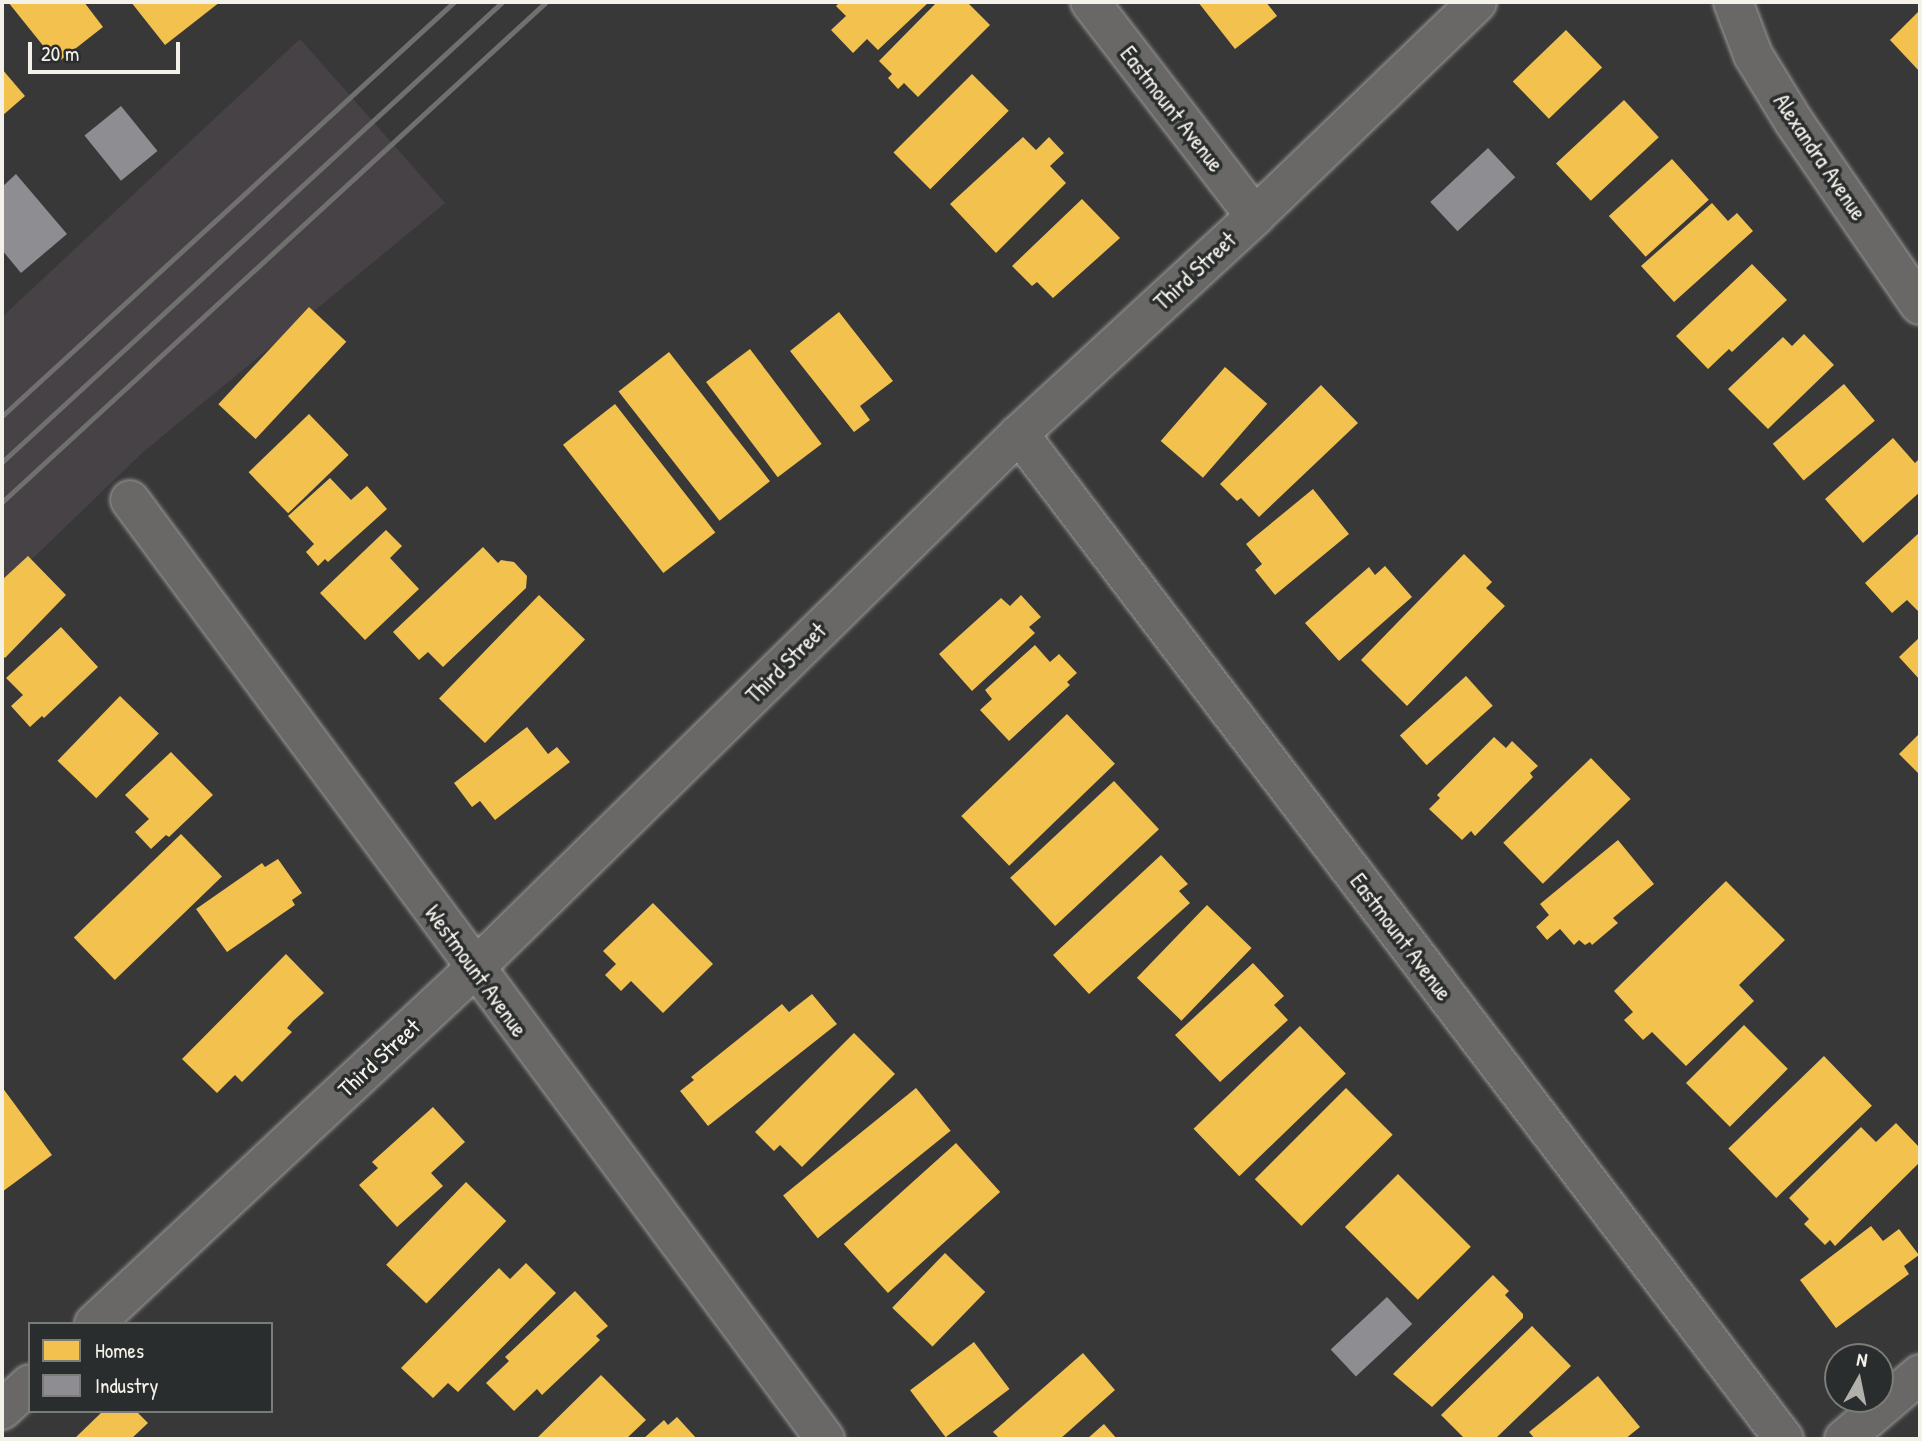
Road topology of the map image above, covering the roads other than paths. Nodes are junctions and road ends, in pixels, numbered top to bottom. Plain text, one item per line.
1 (1090, 2) edge
2 (1478, 2) edge
3 (1733, 2) edge
4 (1255, 216) junction
5 (1920, 305) edge
6 (1019, 434) junction
7 (130, 500) dead end
8 (474, 970) junction
9 (96, 1322) edge
10 (1920, 1374) edge
11 (28, 1386) edge
12 (2, 1410) edge
13 (825, 1439) edge
14 (1784, 1439) edge
15 (1844, 1439) edge

1 - 4 street, Eastmount Avenue
2 - 4 street, Third Street
3 - 5 street, Alexandra Avenue
4 - 6 street, Third Street
6 - 8 street, Third Street
6 - 14 street, Eastmount Avenue
7 - 8 street, Westmount Avenue
8 - 9 street, Third Street
8 - 13 street, Westmount Avenue
10 - 15 street
11 - 12 street

